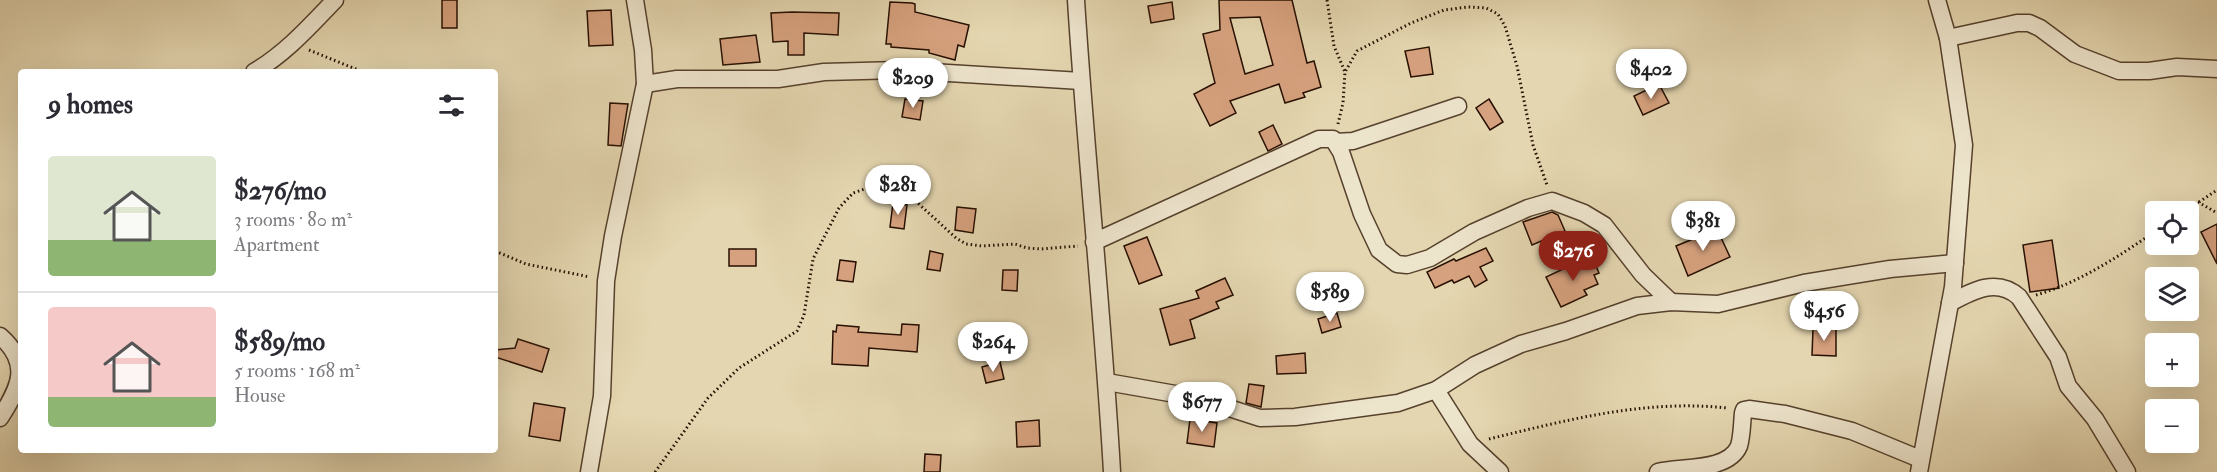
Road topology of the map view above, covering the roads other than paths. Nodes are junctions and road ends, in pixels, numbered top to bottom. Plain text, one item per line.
1 (335, 0) edge
2 (635, 0) edge
3 (1076, 0) edge
4 (1937, 0) edge
5 (1948, 38) junction
6 (259, 69) edge
7 (2217, 69) edge
8 (1081, 81) junction
9 (645, 84) junction
10 (1458, 106) dead end
11 (1334, 141) junction
12 (1094, 244) junction
13 (1955, 263) junction
14 (1671, 302) junction
15 (1950, 303) junction
16 (0, 336) edge
17 (18, 369) edge
18 (1107, 382) junction
19 (18, 383) edge
20 (1436, 390) junction
21 (0, 418) edge
22 (1920, 466) edge
23 (589, 472) edge
24 (1112, 472) edge
25 (1500, 472) edge
26 (1658, 472) edge
27 (2127, 472) edge

1 - 6 street
2 - 9 street
3 - 8 street
4 - 5 street
5 - 7 street
5 - 13 street
8 - 9 street
8 - 12 street
9 - 23 street
10 - 11 street
11 - 12 street
11 - 14 street
12 - 18 street
13 - 14 street
13 - 15 street
14 - 20 street
15 - 22 street
15 - 27 street
16 - 17 street
18 - 20 street
18 - 24 street
19 - 21 street
20 - 25 street
22 - 26 street

